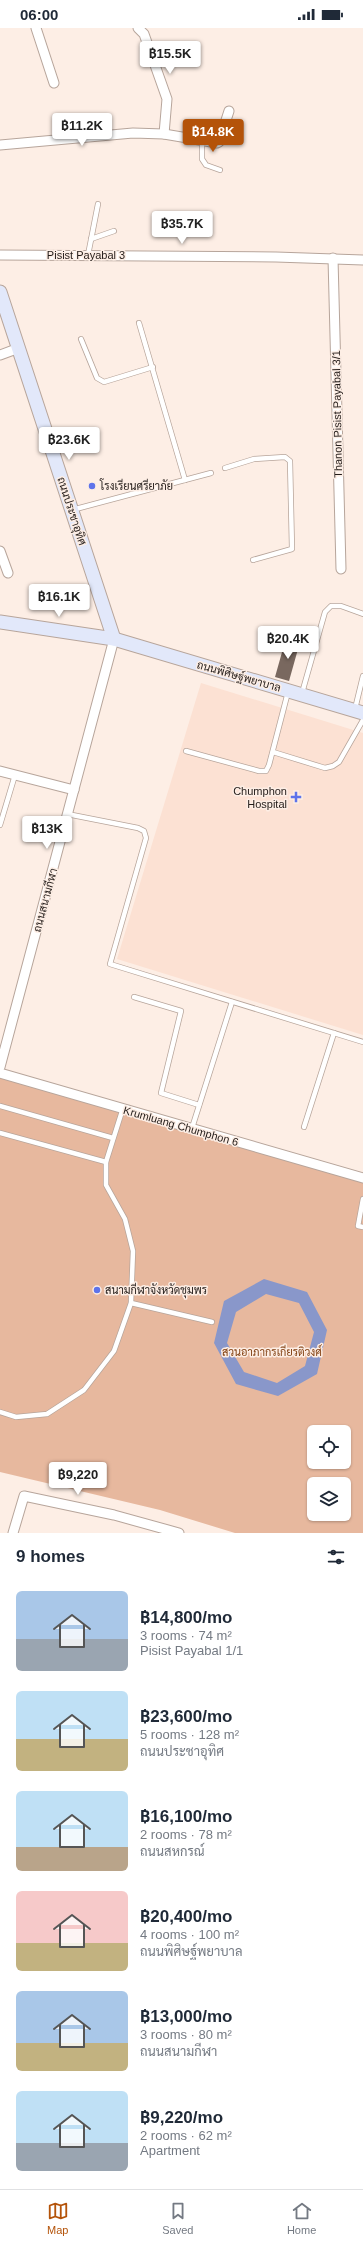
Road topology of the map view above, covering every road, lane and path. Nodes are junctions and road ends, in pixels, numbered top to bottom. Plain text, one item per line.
1 (36, 28) edge
2 (138, 28) edge
3 (54, 83) dead end
4 (229, 111) dead end
5 (164, 134) junction
6 (202, 140) junction
7 (0, 145) edge
8 (220, 170) dead end
9 (98, 204) dead end
10 (114, 231) dead end
11 (91, 239) junction
12 (0, 254) edge
13 (88, 255) junction
14 (333, 258) junction
15 (363, 260) edge
16 (0, 292) edge
17 (139, 323) dead end
18 (81, 339) dead end
19 (19, 348) junction
20 (0, 355) edge
21 (153, 367) junction
22 (225, 468) dead end
23 (211, 473) dead end
24 (185, 480) junction
25 (72, 510) junction
26 (0, 551) edge
27 (253, 560) dead end
28 (341, 569) dead end
29 (8, 573) dead end
30 (363, 614) edge
31 (0, 622) edge
32 (114, 639) junction
33 (363, 676) edge
34 (288, 690) junction
35 (301, 694) junction
36 (360, 714) edge
37 (186, 751) dead end
38 (272, 752) junction
39 (0, 771) edge
40 (15, 775) junction
41 (74, 790) junction
42 (67, 814) junction
43 (0, 826) edge
44 (134, 997) dead end
45 (232, 1002) junction
46 (334, 1033) junction
47 (363, 1042) edge
48 (0, 1067) edge
49 (0, 1073) edge
50 (200, 1105) junction
51 (0, 1106) edge
52 (123, 1108) junction
53 (304, 1127) dead end
54 (192, 1128) junction
55 (0, 1133) edge
56 (113, 1138) junction
57 (106, 1162) junction
58 (363, 1178) edge
59 (363, 1199) edge
60 (363, 1227) edge
61 (131, 1302) junction
62 (212, 1322) dead end
63 (0, 1412) edge
64 (14, 1533) edge
65 (179, 1533) edge

1 - 3 street
2 - 5 street
4 - 6 street
5 - 6 street
5 - 7 street
6 - 8 lane
9 - 11 lane
10 - 11 lane
11 - 13 lane
12 - 13 street, Pisist Payabal 3
13 - 14 street, Pisist Payabal 3
14 - 15 street, Pisist Payabal 3
14 - 28 street, Thanon Pisist Payabal 3/1
16 - 19 street, ถนนประชาอุทิศ
17 - 21 lane
18 - 21 lane
19 - 20 street
19 - 25 street, ถนนประชาอุทิศ
21 - 24 lane
22 - 27 lane
23 - 24 lane
24 - 25 lane
25 - 32 street, ถนนประชาอุทิศ
26 - 29 street
30 - 35 lane
31 - 32 street, ถนนพิศิษฐ์พยาบาล
32 - 34 street, ถนนพิศิษฐ์พยาบาล
32 - 41 street, ถนนสนามกีฬา
33 - 36 lane
34 - 35 street, ถนนพิศิษฐ์พยาบาล
34 - 38 lane
35 - 36 street, ถนนพิศิษฐ์พยาบาล
36 - 38 lane
37 - 38 lane
39 - 40 street
40 - 41 street
40 - 43 lane
41 - 42 street, ถนนสนามกีฬา
42 - 45 lane
42 - 48 street, ถนนสนามกีฬา
44 - 50 lane
45 - 46 lane
45 - 50 lane
46 - 47 lane
46 - 53 lane
49 - 52 street, Krumluang Chumphon 6
50 - 54 lane
51 - 56 lane
52 - 54 street, Krumluang Chumphon 6
52 - 56 lane
54 - 58 street, Krumluang Chumphon 6
55 - 57 lane
56 - 57 lane
57 - 61 lane
59 - 60 lane
61 - 62 lane
61 - 63 lane
64 - 65 street

